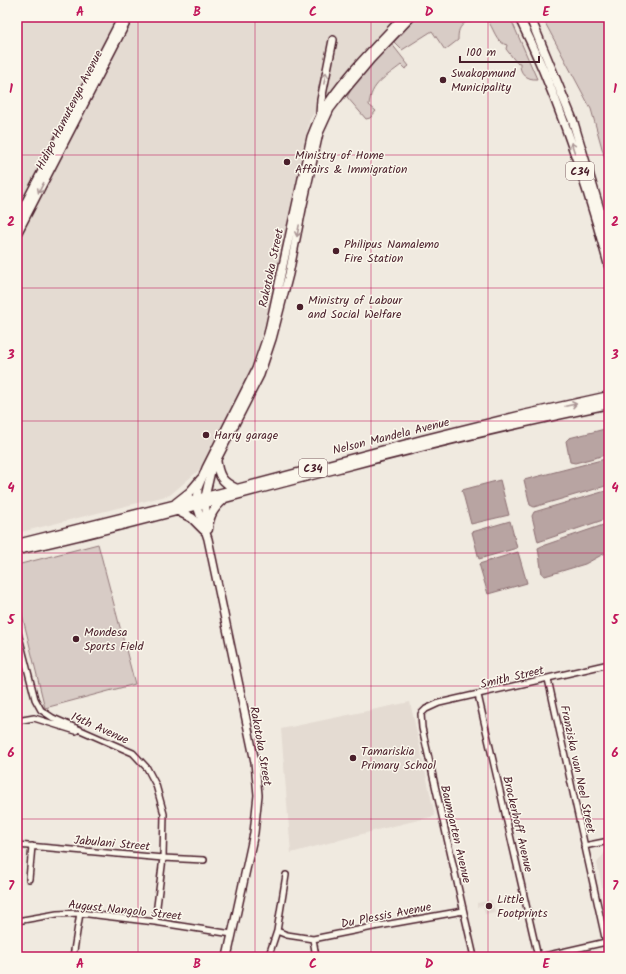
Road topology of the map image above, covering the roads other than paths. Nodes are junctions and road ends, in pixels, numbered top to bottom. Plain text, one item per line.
1 (122, 17) edge
2 (129, 17) edge
3 (403, 17) edge
4 (410, 17) edge
5 (519, 17) edge
6 (530, 17) edge
7 (332, 40) dead end
8 (320, 116) junction
9 (17, 219) edge
10 (17, 234) edge
11 (609, 241) edge
12 (609, 266) edge
13 (609, 396) edge
14 (609, 404) edge
15 (216, 458) junction
16 (201, 479) junction
17 (237, 490) junction
18 (225, 498) junction
19 (201, 501) junction
20 (170, 507) junction
21 (178, 511) junction
22 (206, 529) junction
23 (17, 544) edge
24 (17, 550) edge
25 (17, 629) edge
26 (609, 664) edge
27 (548, 679) junction
28 (478, 695) junction
29 (421, 714) joint
30 (17, 721) edge
31 (96, 738) junction
32 (609, 841) edge
33 (17, 845) edge
34 (32, 846) junction
35 (584, 846) junction
36 (163, 858) junction
37 (204, 860) dead end
38 (286, 875) dead end
39 (28, 880) dead end
40 (463, 910) junction
41 (80, 913) junction
42 (17, 921) edge
43 (155, 922) junction
44 (277, 931) junction
45 (232, 934) junction
46 (313, 939) junction
47 (606, 942) junction
48 (269, 955) dead end
49 (609, 956) edge
50 (74, 957) edge
51 (227, 957) edge
52 (316, 957) edge
53 (474, 957) edge
54 (539, 957) edge

1 - 9 street, Hidipo Hamutenya Avenue
2 -> 10 street, Hidipo Hamutenya Avenue
3 - 8 street, Rakotoka Street
4 -> 15 street, Rakotoka Street
12 -> 5 main road, C34
6 - 11 main road, C34
8 -> 7 street
8 - 16 street, Rakotoka Street
17 -> 13 main road, Nelson Mandela Avenue / C34
14 - 18 main road, Nelson Mandela Avenue / C34
15 - 17 main road
15 - 19 street, Rakotoka Street
16 - 19 street, Rakotoka Street
16 - 20 main road
17 - 19 main road, Nelson Mandela Avenue / C34
18 - 19 main road, Nelson Mandela Avenue / C34
18 - 22 main road
19 - 20 main road, Nelson Mandela Avenue / C34
19 - 21 main road, Nelson Mandela Avenue / C34
19 - 22 street, Rakotoka Street
20 - 23 main road, Nelson Mandela Avenue / C34
21 - 22 main road
21 - 24 main road, Nelson Mandela Avenue / C34
22 - 45 street, Rakotoka Street
25 - 31 street, 14th Avenue
26 - 27 street, Smith Street
27 - 28 street, Smith Street
27 - 35 street, Franziska van Neel Street
28 - 29 street, Smith Street
28 - 54 street, Brockerhoff Avenue
29 - 40 street, Baumgarten Avenue
30 - 31 street
31 - 36 street, 14th Avenue
32 - 35 street
33 - 34 street, Jabulani Street
34 - 36 street, Jabulani Street
34 - 39 street
35 - 47 street, Franziska van Neel Street
36 - 37 street, Jabulani Street
36 - 43 street, 14th Avenue
38 - 44 street
40 - 46 street, Du Plessis Avenue
40 - 53 street, Baumgarten Avenue
41 - 42 street, August Nangolo Street
41 - 43 street, August Nangolo Street
41 - 50 street
43 - 45 street, August Nangolo Street
44 - 46 street, Du Plessis Avenue
44 - 48 street
45 - 51 street, Rakotoka Street
46 - 52 street
47 - 49 street, Franziska van Neel Street
47 - 54 street

